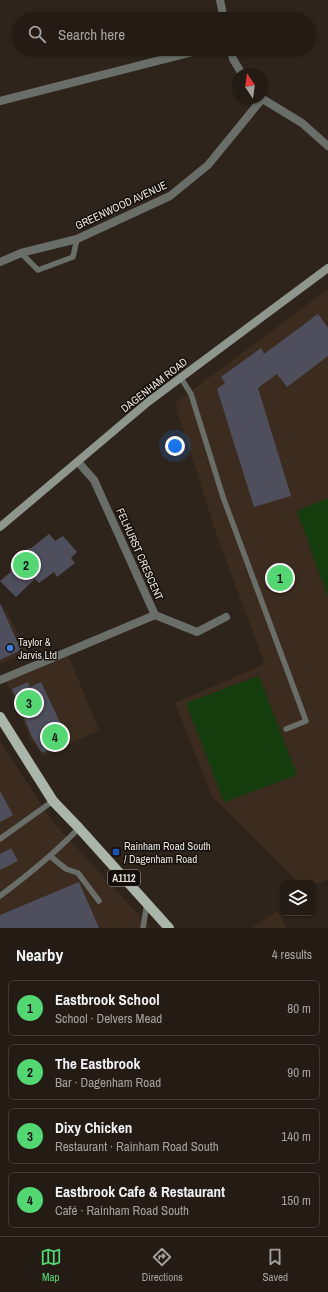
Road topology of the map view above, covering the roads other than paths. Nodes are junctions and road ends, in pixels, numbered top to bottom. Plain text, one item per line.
1 (220, 0) edge
2 (223, 12) edge
3 (177, 56) edge
4 (232, 56) edge
5 (238, 68) edge
6 (0, 102) edge
7 (268, 102) edge
8 (257, 104) edge
9 (328, 146) edge
10 (77, 238) junction
11 (21, 253) junction
12 (0, 262) edge
13 (328, 268) edge
14 (181, 378) junction
15 (78, 462) junction
16 (0, 527) edge
17 (155, 615) junction
18 (226, 616) dead end
19 (0, 680) edge
20 (0, 718) edge
21 (286, 729) dead end
22 (52, 801) junction
23 (79, 828) junction
24 (0, 839) edge
25 (50, 856) junction
26 (0, 896) edge
27 (99, 901) dead end
28 (147, 903) junction
29 (143, 928) edge
30 (169, 928) edge

1 - 2 street
3 - 6 street
4 - 5 street
7 - 9 street
8 - 10 street, GREENWOOD AVENUE
10 - 11 street, GREENWOOD AVENUE
10 - 11 lane
11 - 12 street, GREENWOOD AVENUE
13 - 14 street, DAGENHAM ROAD
14 - 15 street, DAGENHAM ROAD
14 - 21 lane
15 - 16 street, DAGENHAM ROAD
15 - 17 street, FELHURST CRESCENT
17 - 18 street
17 - 19 street, FELHURST CRESCENT
20 - 22 main road, A1112
22 - 23 main road, A1112
22 - 24 lane
23 - 25 lane
23 - 28 main road, A1112
25 - 26 lane
25 - 27 lane
28 - 29 lane
28 - 30 main road, A1112

